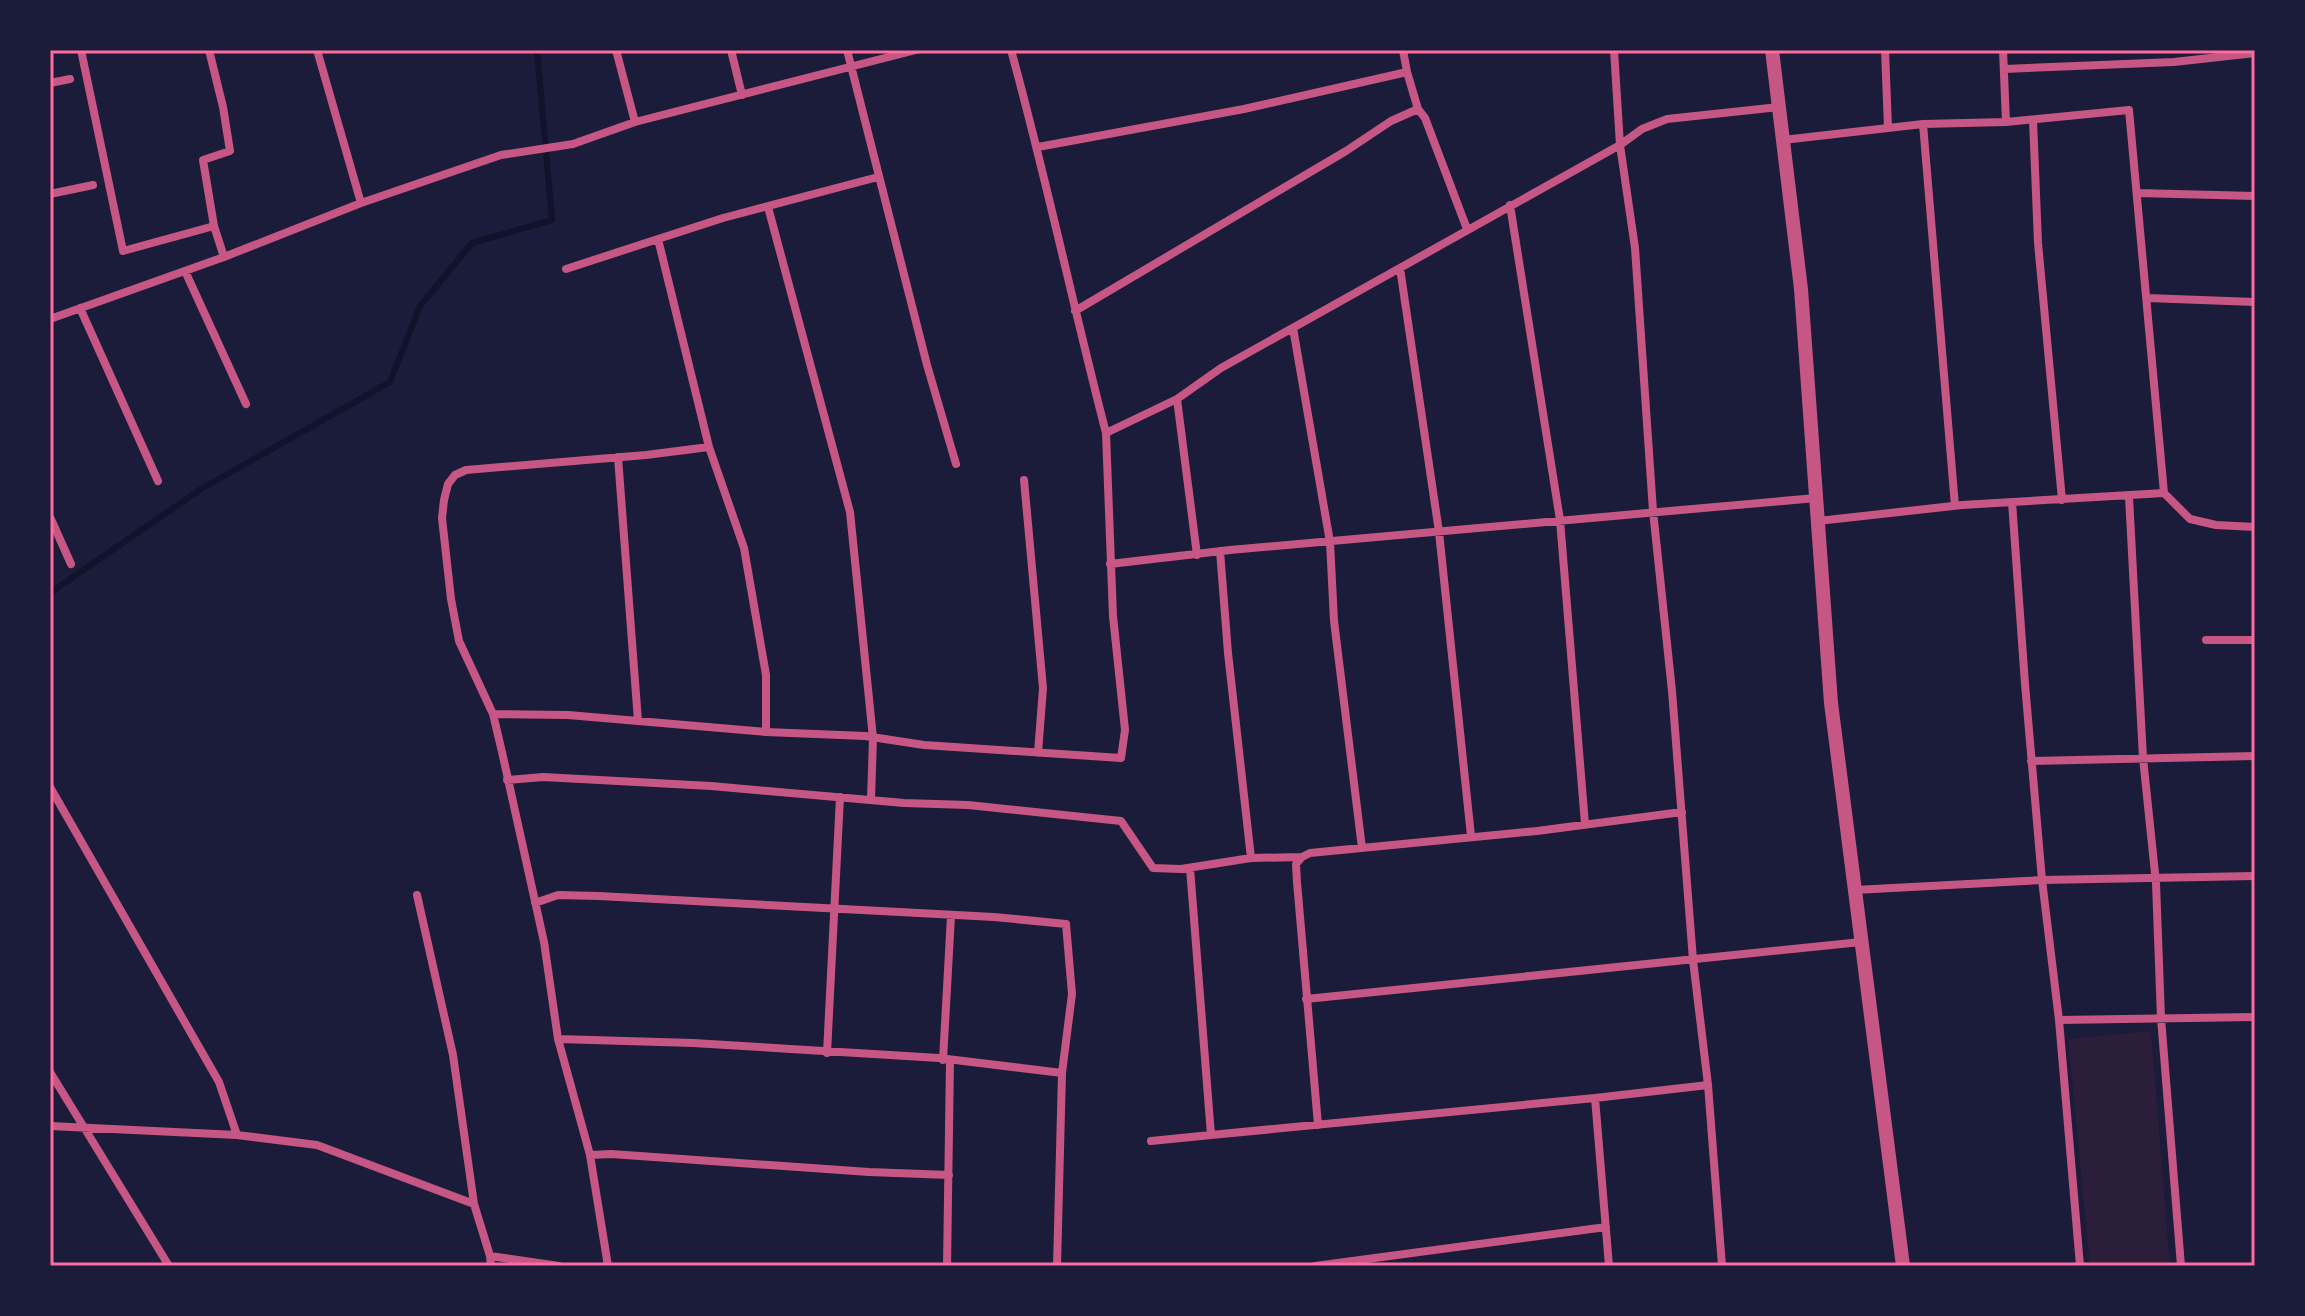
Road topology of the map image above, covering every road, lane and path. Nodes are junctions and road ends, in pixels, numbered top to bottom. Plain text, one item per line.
1 (81, 50) edge
2 (209, 50) edge
3 (317, 50) edge
4 (616, 50) edge
5 (731, 50) edge
6 (847, 50) edge
7 (916, 50) edge
8 (1011, 50) edge
9 (1403, 50) edge
10 (1614, 50) edge
11 (1772, 50) edge
12 (1885, 50) edge
13 (2003, 50) edge
14 (2255, 53) edge
15 (852, 68) junction
16 (2004, 69) junction
17 (1407, 72) junction
18 (70, 79) dead end
19 (50, 83) edge
20 (742, 95) junction
21 (1779, 107) junction
22 (1418, 109) junction
23 (2033, 120) junction
24 (635, 122) junction
25 (2006, 122) junction
26 (1923, 124) junction
27 (1888, 128) junction
28 (1783, 140) junction
29 (1620, 145) junction
30 (1038, 147) junction
31 (878, 177) junction
32 (93, 185) dead end
33 (2137, 193) junction
34 (50, 194) edge
35 (2255, 196) edge
36 (361, 203) junction
37 (1510, 205) junction
38 (768, 207) junction
39 (214, 226) junction
40 (1467, 229) junction
41 (658, 239) junction
42 (224, 257) junction
43 (1400, 268) junction
44 (566, 269) dead end
45 (185, 271) junction
46 (2147, 298) junction
47 (2255, 302) edge
48 (80, 308) junction
49 (1075, 311) junction
50 (50, 319) edge
51 (1293, 328) junction
52 (1177, 399) junction
53 (246, 404) dead end
54 (1106, 433) junction
55 (709, 447) junction
56 (618, 457) junction
57 (956, 464) dead end
58 (1024, 480) dead end
59 (158, 481) dead end
60 (2164, 493) junction
61 (2129, 497) junction
62 (1816, 498) junction
63 (2062, 500) junction
64 (2012, 502) junction
65 (1955, 506) junction
66 (1653, 511) junction
67 (50, 517) edge
68 (1560, 520) junction
69 (1818, 521) junction
70 (2255, 527) edge
71 (1439, 532) junction
72 (1330, 542) junction
73 (1220, 551) junction
74 (1197, 555) junction
75 (71, 564) dead end
76 (1110, 564) junction
77 (2206, 640) dead end
78 (2255, 640) edge
79 (493, 714) junction
80 (638, 721) junction
81 (766, 732) junction
82 (873, 738) junction
83 (1038, 753) junction
84 (2255, 756) edge
85 (2143, 758) junction
86 (2031, 761) junction
87 (507, 780) junction
88 (50, 787) edge
89 (840, 797) junction
90 (871, 800) junction
91 (1682, 812) junction
92 (1585, 824) junction
93 (1471, 836) junction
94 (1362, 848) junction
95 (1302, 857) junction
96 (1251, 858) junction
97 (1190, 868) junction
98 (2255, 876) edge
99 (2156, 878) junction
100 (2042, 880) junction
101 (1855, 890) junction
102 (417, 895) dead end
103 (535, 903) junction
104 (834, 908) junction
105 (951, 916) junction
106 (1861, 942) junction
107 (1693, 960) junction
108 (1306, 999) junction
109 (2255, 1017) edge
110 (2161, 1018) junction
111 (2059, 1020) junction
112 (558, 1039) junction
113 (827, 1053) junction
114 (947, 1060) junction
115 (50, 1072) edge
116 (1062, 1073) junction
117 (1708, 1085) junction
118 (1595, 1098) junction
119 (1318, 1125) junction
120 (50, 1126) edge
121 (81, 1127) junction
122 (237, 1135) junction
123 (1211, 1135) junction
124 (1151, 1141) dead end
125 (590, 1155) junction
126 (949, 1175) junction
127 (474, 1204) junction
128 (1606, 1227) junction
129 (491, 1261) edge
130 (169, 1266) edge
131 (559, 1266) edge
132 (608, 1266) edge
133 (947, 1266) edge
134 (1057, 1266) edge
135 (1315, 1266) edge
136 (1326, 1266) edge
137 (1609, 1266) edge
138 (1722, 1266) edge
139 (1903, 1266) edge
140 (2080, 1266) edge
141 (2181, 1266) edge

1 - 39 street
2 - 39 street
3 - 36 street
4 - 24 street
5 - 20 street
6 - 15 street
7 - 15 street
8 - 30 street
9 - 17 street
10 - 29 street
11 - 21 street
12 - 27 street
13 - 16 street
14 - 16 street
15 - 20 street
15 - 31 street
16 - 25 street
17 - 22 street
17 - 30 street
18 - 19 street
20 - 24 street
21 - 28 street
21 - 29 street
22 - 40 street
22 - 49 street
23 - 25 street
23 - 33 street
23 - 63 street
24 - 36 street
25 - 26 street
26 - 27 street
26 - 65 street
27 - 28 street
28 - 62 street
29 - 37 street
29 - 66 street
30 - 49 street
31 - 38 street
31 - 57 street
32 - 34 street
33 - 35 street
33 - 46 street
36 - 42 street
37 - 40 street
37 - 68 street
38 - 41 street
38 - 82 street
39 - 42 street
40 - 43 street
41 - 44 street
41 - 55 street
42 - 45 street
43 - 51 street
43 - 71 street
45 - 48 street
45 - 53 street
46 - 47 street
46 - 60 street
48 - 50 street
48 - 59 street
49 - 54 street
51 - 52 street
51 - 72 street
52 - 54 street
52 - 74 street
54 - 76 street
55 - 56 street
55 - 81 street
56 - 79 street
56 - 80 street
58 - 83 street
60 - 61 street
60 - 70 street
61 - 63 street
61 - 85 street
62 - 66 street
62 - 69 street
63 - 64 street
64 - 65 street
64 - 86 street
65 - 69 street
66 - 68 street
66 - 91 street
67 - 75 street
68 - 71 street
68 - 92 street
69 - 101 street
71 - 72 street
71 - 93 street
72 - 73 street
72 - 94 street
73 - 74 street
73 - 96 street
74 - 76 street
76 - 83 street
77 - 78 street
79 - 80 street
79 - 87 street
80 - 81 street
81 - 82 street
82 - 83 street
82 - 90 street
84 - 85 street
85 - 86 street
85 - 99 street
86 - 100 street
87 - 89 street
87 - 103 street
88 - 122 street
89 - 90 street
89 - 104 street
90 - 97 street
91 - 92 street
91 - 107 street
92 - 93 street
93 - 94 street
94 - 95 street
95 - 96 street
95 - 108 street
96 - 97 street
97 - 123 street
98 - 99 street
99 - 100 street
99 - 110 street
100 - 101 street
100 - 111 street
101 - 106 street
102 - 127 street
103 - 104 street
103 - 112 street
104 - 105 street
104 - 113 street
105 - 114 street
105 - 116 street
106 - 107 street
106 - 139 street
107 - 108 street
107 - 117 street
108 - 119 street
109 - 110 street
110 - 111 street
110 - 141 street
111 - 140 street
112 - 113 street
112 - 125 street
113 - 114 street
114 - 116 street
114 - 126 street
115 - 121 street
116 - 134 street
117 - 118 street
117 - 138 street
118 - 119 street
118 - 128 street
119 - 123 street
120 - 121 street
121 - 122 street
121 - 130 street
122 - 127 street
123 - 124 street
125 - 126 street
125 - 132 street
126 - 133 street
127 - 129 street
128 - 136 street
128 - 137 street
129 - 131 street
135 - 136 street

